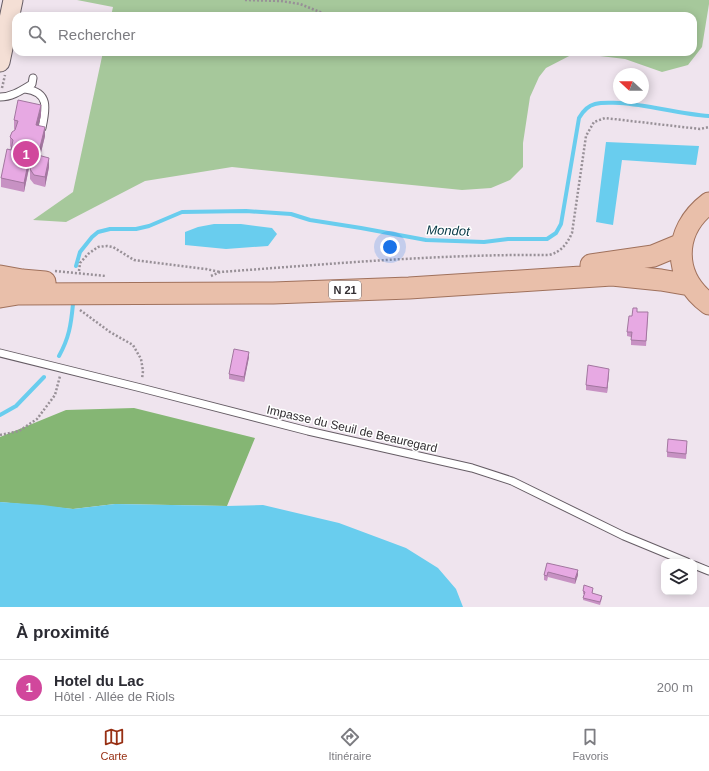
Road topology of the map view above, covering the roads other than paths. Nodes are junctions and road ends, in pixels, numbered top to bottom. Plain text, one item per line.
1 (13, 0) edge
2 (0, 62) edge
3 (33, 78) dead end
4 (25, 89) junction
5 (0, 97) edge
6 (42, 128) edge
7 (709, 204) edge
8 (682, 244) junction
9 (0, 276) edge
10 (690, 286) junction
11 (0, 297) edge
12 (709, 304) edge
13 (0, 353) edge
14 (680, 559) edge
15 (697, 566) edge
16 (709, 571) edge

1 - 2 street
3 - 4 lane
4 - 5 lane
4 - 6 lane
7 - 8 main road
8 - 9 main road, N 21
8 - 10 main road
10 - 11 main road, N 21
10 - 12 main road
13 - 14 lane, Impasse du Seuil de Beauregard
15 - 16 lane

